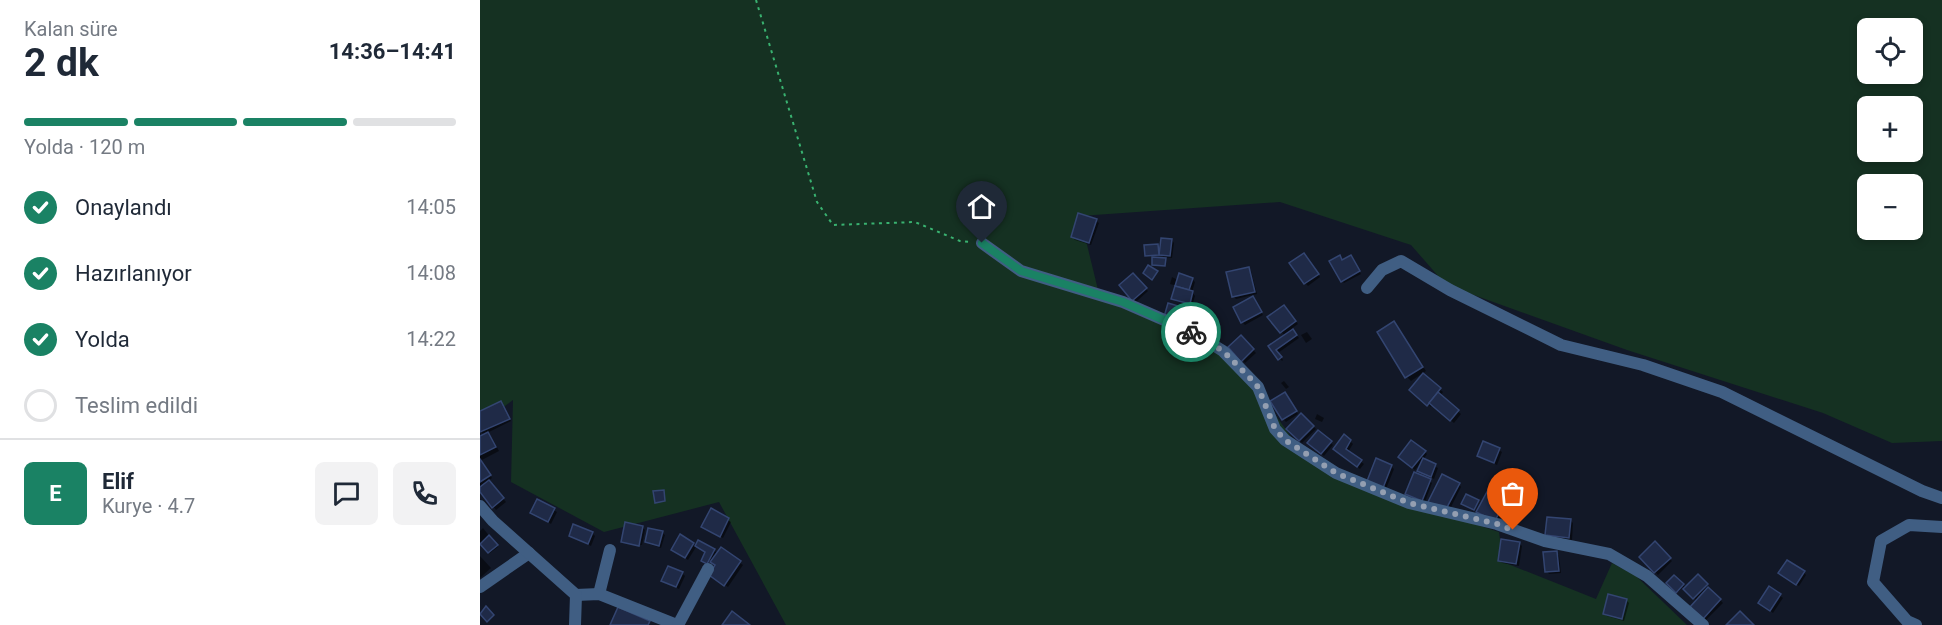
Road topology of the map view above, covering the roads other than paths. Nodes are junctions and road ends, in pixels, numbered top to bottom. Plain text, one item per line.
1 (982, 243) road end
2 (1367, 288) dead end
3 (1942, 498) edge
4 (480, 506) edge
5 (1942, 527) edge
6 (609, 550) dead end
7 (529, 553) junction
8 (708, 569) dead end
9 (480, 587) edge
10 (599, 594) junction
11 (576, 595) junction
12 (577, 625) edge
13 (678, 625) edge
14 (1703, 625) edge
15 (1916, 625) edge

1 - 14 street
2 - 3 street
4 - 7 street
5 - 15 street
6 - 10 street
7 - 9 street
7 - 11 street
8 - 13 street
10 - 11 street
10 - 13 street
11 - 12 street

